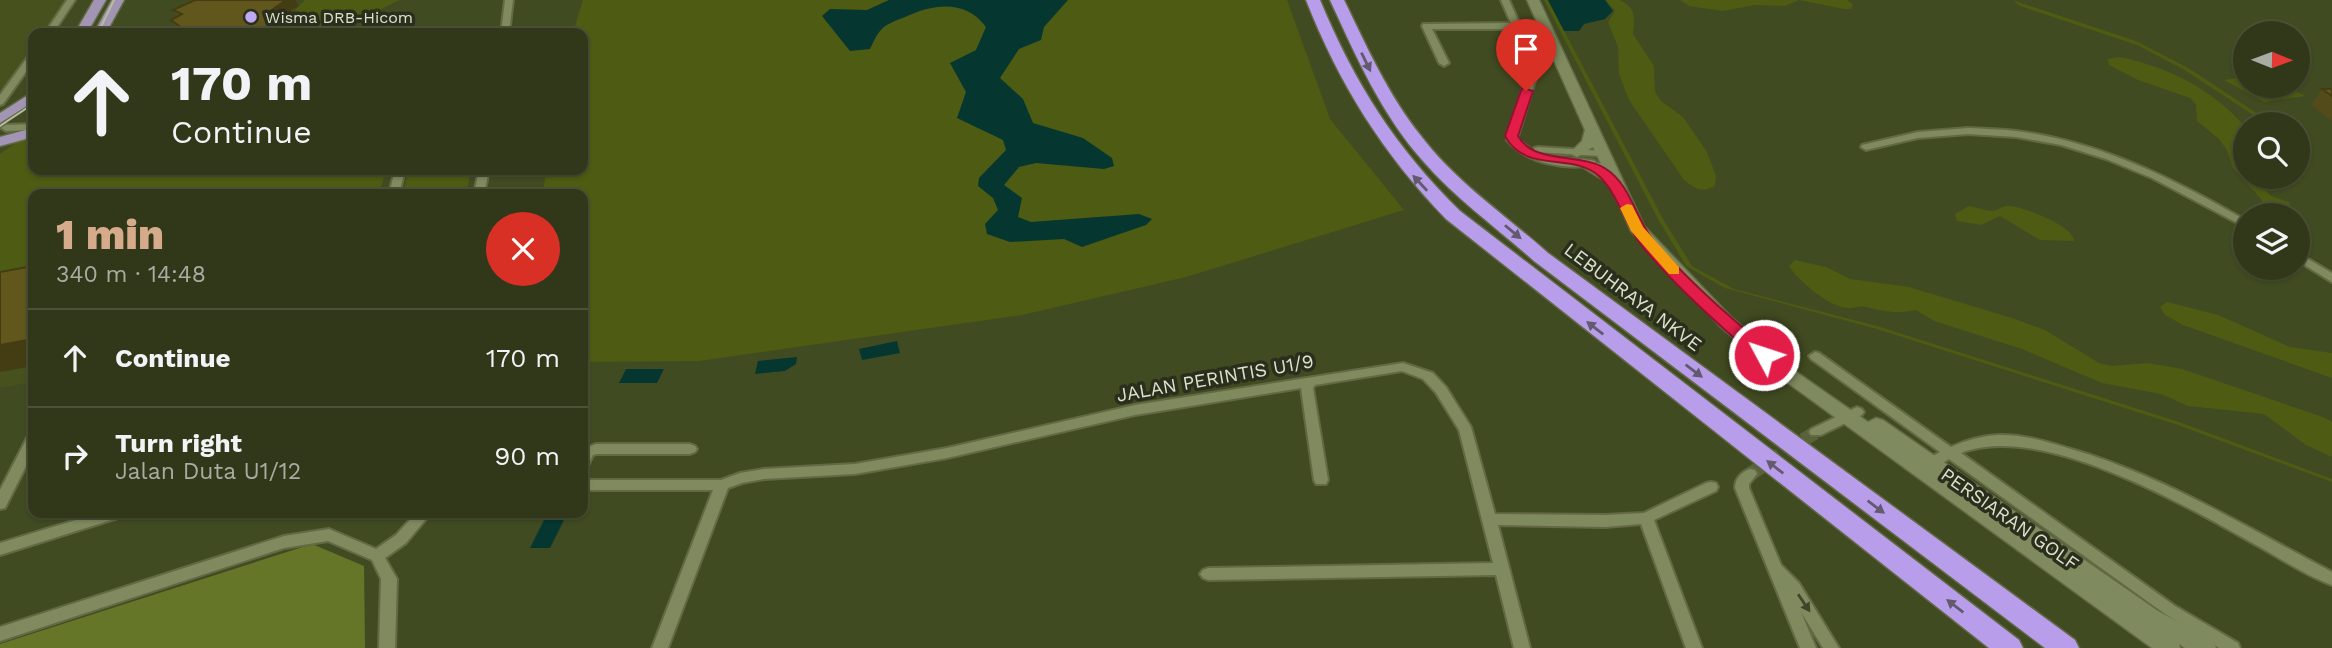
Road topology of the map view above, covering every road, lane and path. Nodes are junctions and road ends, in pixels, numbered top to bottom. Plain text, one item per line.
1 (71, 0) edge
2 (100, 0) edge
3 (509, 0) edge
4 (1313, 0) edge
5 (1337, 0) edge
6 (1505, 0) edge
7 (1533, 0) edge
8 (117, 3) edge
9 (1516, 26) junction
10 (52, 28) edge
11 (85, 28) edge
12 (103, 28) edge
13 (506, 28) edge
14 (28, 63) edge
15 (1444, 63) dead end
16 (28, 100) edge
17 (0, 102) edge
18 (28, 113) edge
19 (1, 130) edge
20 (28, 130) edge
21 (1591, 132) junction
22 (1866, 148) dead end
23 (1580, 158) junction
24 (1603, 158) junction
25 (1619, 191) junction
26 (2233, 217) edge
27 (2310, 264) edge
28 (2332, 278) edge
29 (1815, 356) dead end
30 (1310, 382) junction
31 (1851, 414) junction
32 (1816, 432) tunnel mouth
33 (28, 449) edge
34 (690, 449) dead end
35 (588, 452) edge
36 (1933, 462) junction
37 (1749, 474) dead end
38 (1321, 480) dead end
39 (588, 485) edge
40 (722, 485) junction
41 (1711, 487) dead end
42 (0, 504) edge
43 (1646, 517) junction
44 (100, 518) edge
45 (420, 518) edge
46 (1489, 519) junction
47 (0, 549) edge
48 (377, 556) junction
49 (1770, 562) junction
50 (1502, 569) junction
51 (1208, 574) dead end
52 (2332, 579) edge
53 (0, 634) edge
54 (387, 648) edge
55 (660, 648) edge
56 (1522, 648) edge
57 (1694, 648) edge
58 (1808, 648) edge
59 (1831, 648) edge
60 (2009, 648) edge
61 (2065, 648) edge
62 (2169, 648) edge
63 (2205, 648) edge
64 (2232, 648) edge

1 - 10 street
2 - 11 main road
3 - 13 street
60 -> 4 highway
5 -> 61 highway, LEBUHRAYA NKVE
6 - 9 street
7 - 21 street, PERSIARAN GOLF
8 - 12 main road
9 - 15 street
9 - 23 street
14 - 17 street
16 - 19 main road
18 - 19 main road
19 - 20 main road
21 - 23 street
21 - 24 street, PERSIARAN GOLF
22 - 26 street
23 - 24 street
23 - 25 street
24 - 25 street, PERSIARAN GOLF
25 - 31 street, PERSIARAN GOLF
27 - 28 street
29 - 36 street
30 - 38 street
30 - 40 street, JALAN PERINTIS U1/9
30 - 46 street, JALAN PERINTIS U1/9
31 - 32 street
31 - 36 street, PERSIARAN GOLF
33 - 42 street
34 - 35 street
36 - 52 street
36 - 62 street, PERSIARAN GOLF
36 - 63 street, PERSIARAN GOLF
36 - 64 street
37 - 49 street
39 - 40 street, JALAN PERINTIS U1/9
40 - 55 street
41 - 43 street
43 - 46 street
43 - 57 street
44 - 47 street
45 - 48 street
46 - 50 street, JALAN PERINTIS U1/9
48 - 53 street
48 - 54 street
49 - 58 street
49 -> 59 street
50 - 51 street
50 - 56 street, JALAN PERINTIS U1/9

